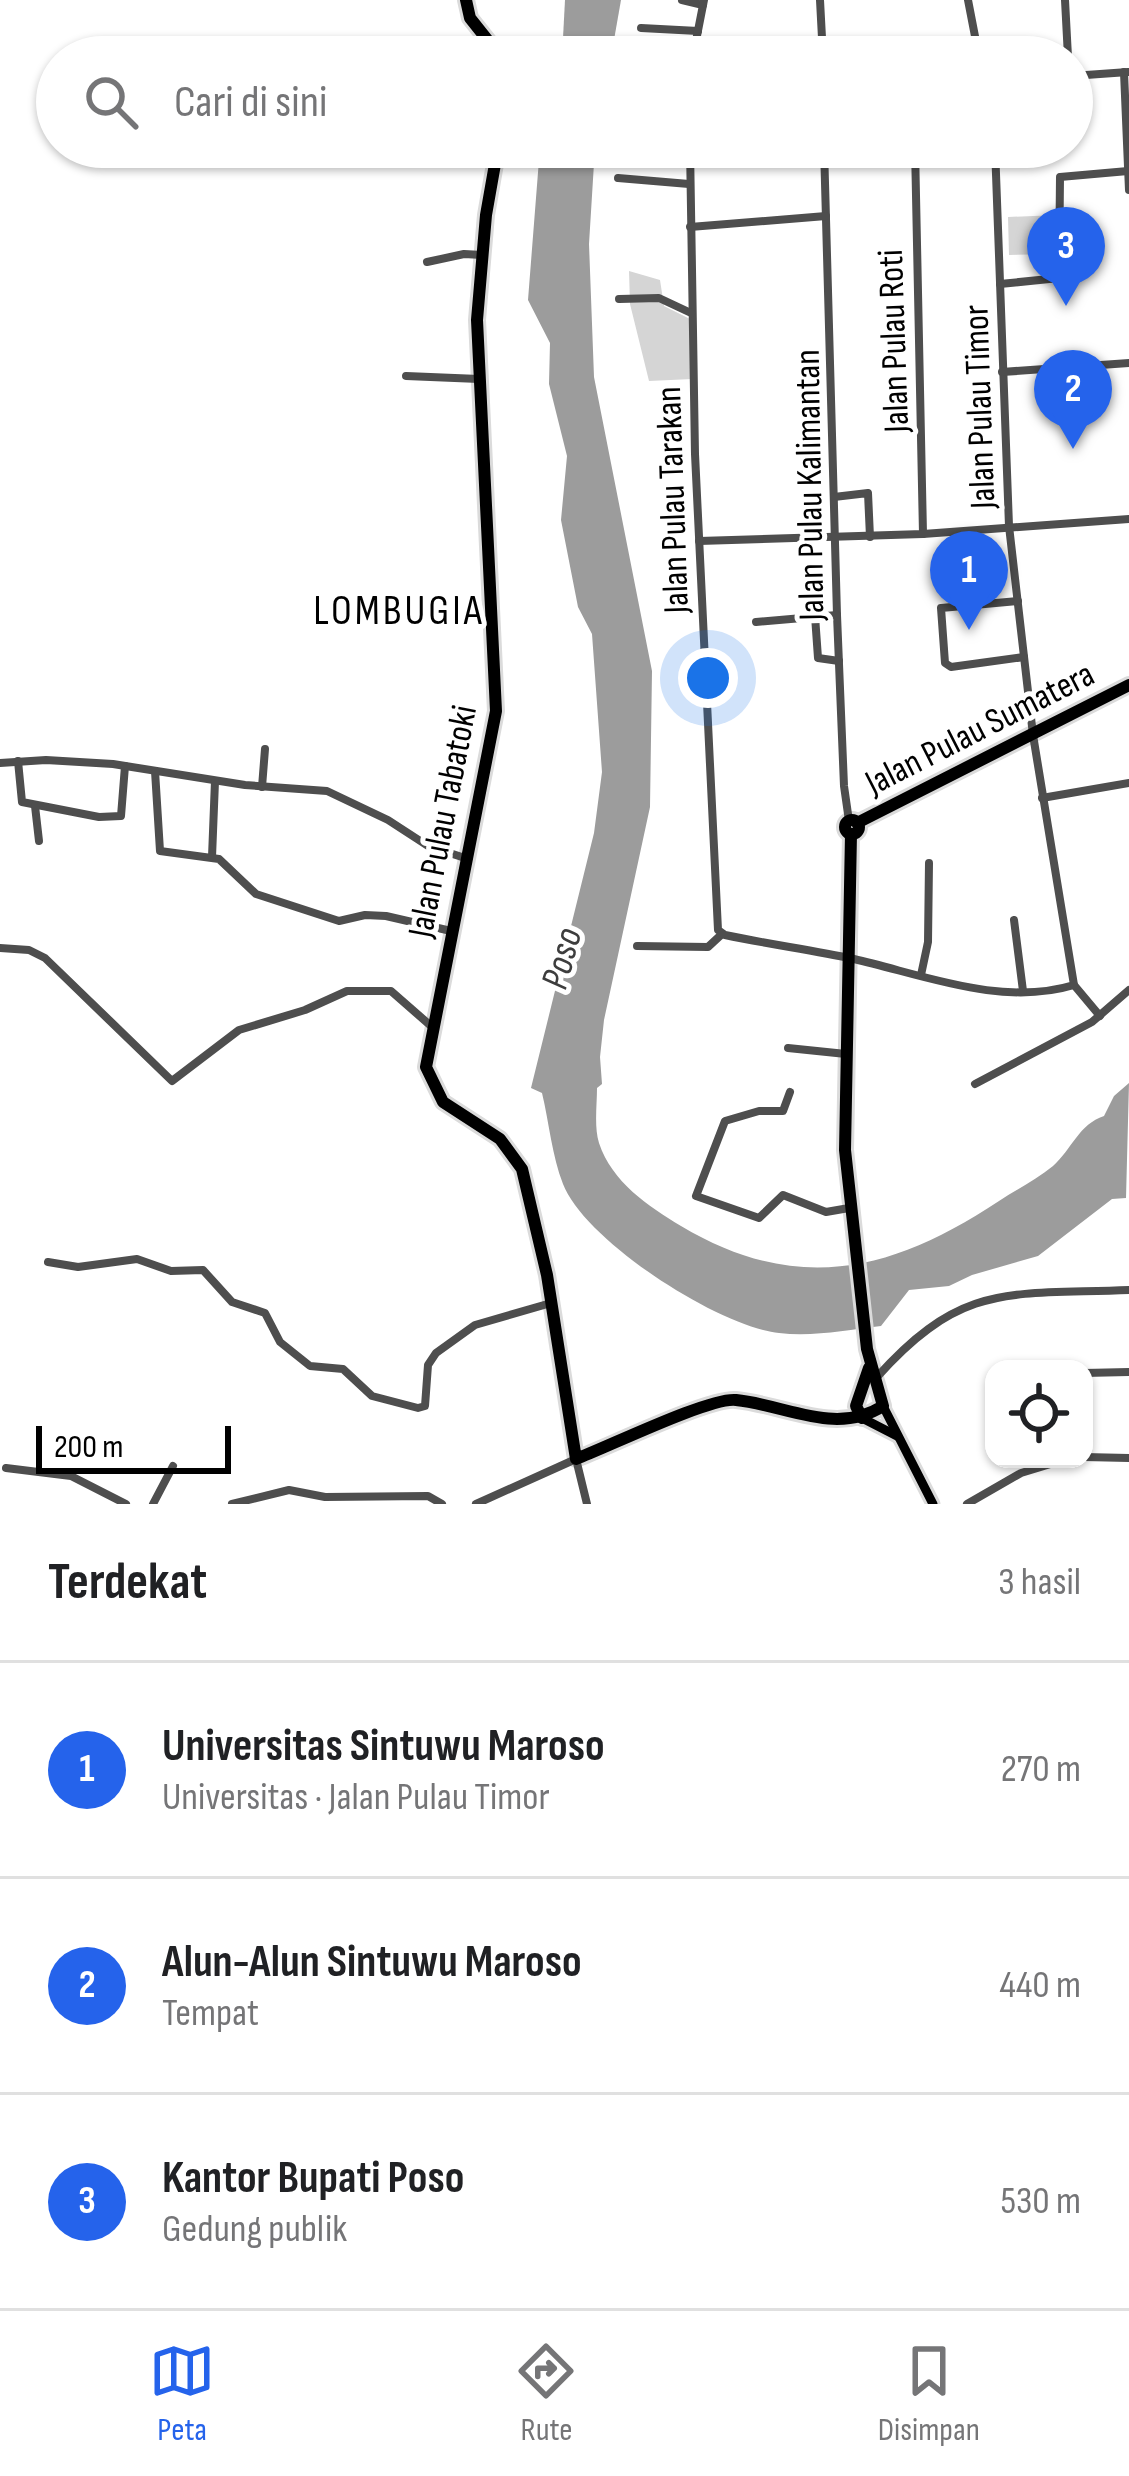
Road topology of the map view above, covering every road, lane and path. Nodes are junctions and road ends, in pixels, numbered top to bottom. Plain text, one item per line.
1 (466, 0) edge
2 (682, 0) edge
3 (820, 0) edge
4 (968, 0) edge
5 (1065, 0) edge
6 (703, 3) edge
7 (641, 28) dead end
8 (698, 32) junction
9 (484, 36) edge
10 (697, 36) edge
11 (822, 36) edge
12 (975, 36) edge
13 (1067, 36) edge
14 (1126, 72) edge
15 (1093, 74) edge
16 (495, 168) edge
17 (689, 168) edge
18 (825, 168) edge
19 (915, 168) edge
20 (996, 168) edge
21 (1128, 171) edge
22 (618, 178) dead end
23 (689, 184) junction
24 (1129, 190) edge
25 (826, 216) junction
26 (690, 226) junction
27 (482, 255) junction
28 (427, 262) dead end
29 (1000, 284) junction
30 (619, 299) dead end
31 (692, 314) junction
32 (1129, 363) edge
33 (1002, 372) junction
34 (406, 376) dead end
35 (479, 379) junction
36 (834, 496) junction
37 (1129, 519) edge
38 (1009, 526) junction
39 (923, 534) junction
40 (870, 536) junction
41 (835, 538) junction
42 (699, 541) junction
43 (1018, 601) junction
44 (837, 614) junction
45 (815, 616) junction
46 (756, 622) dead end
47 (1024, 657) junction
48 (839, 661) junction
49 (1129, 685) edge
50 (1033, 735) junction
51 (266, 749) dead end
52 (18, 760) junction
53 (0, 763) edge
54 (125, 766) junction
55 (155, 771) junction
56 (215, 781) junction
57 (1129, 783) edge
58 (262, 787) junction
59 (1042, 798) junction
60 (35, 806) junction
61 (852, 826) junction
62 (38, 842) dead end
63 (212, 857) junction
64 (465, 858) junction
65 (929, 863) dead end
66 (1014, 920) dead end
67 (451, 931) junction
68 (722, 934) junction
69 (637, 946) dead end
70 (0, 948) edge
71 (850, 958) junction
72 (921, 975) junction
73 (1074, 985) junction
74 (1129, 990) edge
75 (1023, 991) junction
76 (1100, 1016) junction
77 (431, 1026) junction
78 (788, 1048) dead end
79 (846, 1054) junction
80 (975, 1084) dead end
81 (790, 1092) dead end
82 (849, 1212) junction
83 (48, 1262) dead end
84 (1129, 1290) edge
85 (551, 1303) junction
86 (1129, 1372) edge
87 (1093, 1373) edge
88 (876, 1386) junction
89 (859, 1412) junction
90 (897, 1436) junction
91 (1093, 1457) edge
92 (1129, 1457) edge
93 (576, 1459) junction
94 (173, 1466) dead end
95 (6, 1468) dead end
96 (1037, 1468) edge
97 (326, 1500) edge
98 (126, 1504) edge
99 (153, 1504) edge
100 (232, 1504) edge
101 (442, 1504) edge
102 (476, 1504) edge
103 (587, 1504) edge
104 (933, 1504) edge
105 (967, 1504) edge

1 - 9 highway
2 - 6 street
3 - 11 street
4 - 12 street
5 - 13 street
6 - 8 street
7 - 8 street
8 - 10 street
14 - 15 street
14 - 21 street
16 - 27 highway, Jalan Pulau Tabatoki
17 - 23 street, Jalan Pulau Tarakan
18 - 25 street, Jalan Pulau Kalimantan
19 - 39 street, Jalan Pulau Roti
20 - 29 street, Jalan Pulau Timor
21 - 24 street
21 - 29 street
22 - 23 street
23 - 26 street, Jalan Pulau Tarakan
25 - 26 street
25 - 36 street, Jalan Pulau Kalimantan
26 - 31 street, Jalan Pulau Tarakan
27 - 28 street
27 - 35 highway, Jalan Pulau Tabatoki
29 - 33 street, Jalan Pulau Timor
30 - 31 street
31 - 42 street, Jalan Pulau Tarakan
32 - 33 street
33 - 38 street, Jalan Pulau Timor
34 - 35 street
35 - 64 highway, Jalan Pulau Tabatoki
36 - 40 street
36 - 41 street, Jalan Pulau Kalimantan
37 - 38 street
38 - 39 street
38 - 43 street, Jalan Pulau Timor
39 - 40 street
40 - 41 street
41 - 42 street
41 - 44 street, Jalan Pulau Kalimantan
42 - 68 street, Jalan Pulau Tarakan
43 - 47 street, Jalan Pulau Timor
43 - 47 street
44 - 45 street
44 - 48 street, Jalan Pulau Kalimantan
45 - 46 street
45 - 48 street
47 - 50 street, Jalan Pulau Timor
48 - 61 street, Jalan Pulau Kalimantan
49 - 50 highway, Jalan Pulau Sumatera
50 - 59 street, Jalan Pulau Timor
50 - 61 highway, Jalan Pulau Sumatera
51 - 58 street
52 - 53 street
52 - 54 street
52 - 60 street
54 - 55 street
54 - 60 street
55 - 56 street
55 - 63 street
56 - 58 street
56 - 63 street
57 - 59 street
58 - 64 street
59 - 73 street, Jalan Pulau Timor
60 - 62 street
61 - 71 highway
63 - 67 street
64 - 67 highway, Jalan Pulau Tabatoki
65 - 72 street
66 - 75 street
67 - 77 highway, Jalan Pulau Tabatoki
68 - 69 street
68 - 71 street
70 - 77 street
71 - 72 street
71 - 79 highway
72 - 75 street
73 - 75 street
73 - 76 street
74 - 76 street
76 - 80 street
77 - 85 highway, Jalan Pulau Tabatoki
78 - 79 street
79 - 82 highway
81 - 82 street
82 - 88 highway
83 - 85 street
84 - 88 street
85 - 93 highway, Jalan Pulau Tabatoki
86 - 87 street
88 - 89 highway
88 - 89 highway
88 - 90 main road
89 - 90 main road
89 - 93 highway
90 - 104 main road
91 - 92 street
93 - 102 street
93 - 103 street
94 - 99 street
95 - 98 street
96 - 105 street
97 - 100 street
97 - 101 street

